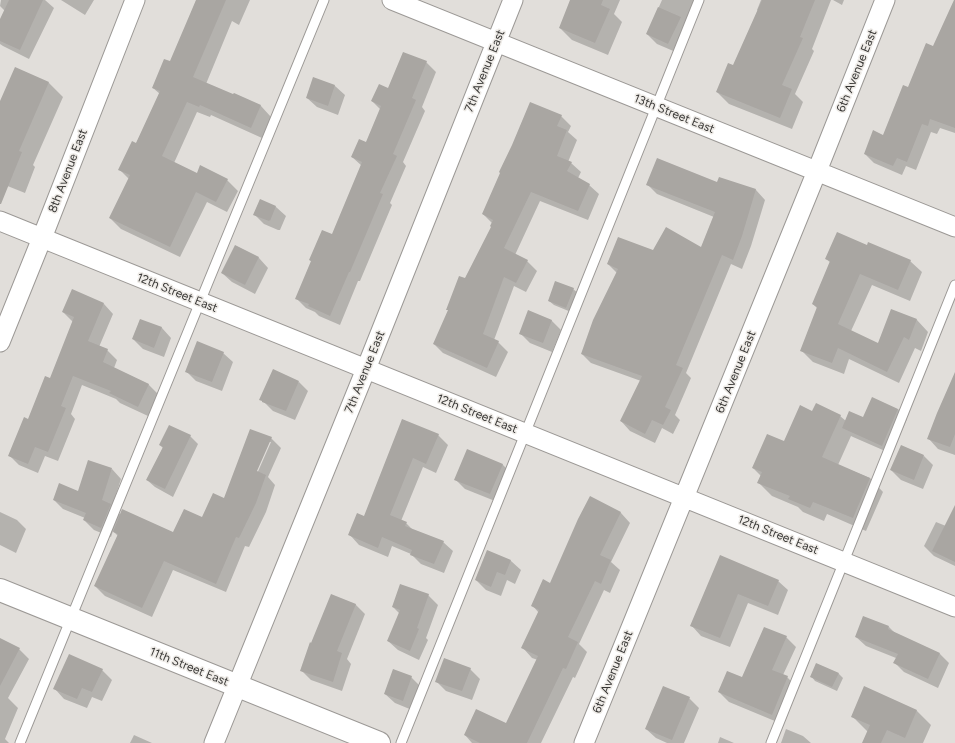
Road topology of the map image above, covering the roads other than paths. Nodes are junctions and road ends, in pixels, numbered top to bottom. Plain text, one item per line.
1 (135, 0) edge
2 (324, 0) edge
3 (392, 0) edge
4 (514, 0) edge
5 (699, 0) edge
6 (885, 0) edge
7 (496, 42) junction
8 (656, 107) junction
9 (817, 171) junction
10 (0, 221) edge
11 (955, 227) edge
12 (42, 238) junction
13 (955, 285) edge
14 (200, 302) junction
15 (0, 342) edge
16 (366, 369) junction
17 (525, 433) junction
18 (685, 498) junction
19 (844, 562) junction
20 (0, 590) edge
21 (955, 607) edge
22 (71, 618) junction
23 (238, 686) junction
24 (20, 743) edge
25 (214, 743) edge
26 (379, 743) edge
27 (401, 743) edge
28 (584, 743) edge
29 (771, 743) edge

1 - 12 street, 8th Avenue East
2 - 14 lane
3 - 7 street, 13th Street East
4 - 7 street, 7th Avenue East
5 - 8 lane
6 - 9 street, 6th Avenue East
7 - 8 street, 13th Street East
7 - 16 street, 7th Avenue East
8 - 9 street, 13th Street East
8 - 17 lane
9 - 11 street, 13th Street East
9 - 18 street, 6th Avenue East
10 - 12 street, 12th Street East
12 - 14 street, 12th Street East
12 - 15 street, 8th Avenue East
13 - 19 lane
14 - 16 street, 12th Street East
14 - 22 lane
16 - 17 street, 12th Street East
16 - 23 street, 7th Avenue East
17 - 18 street, 12th Street East
17 - 27 lane
18 - 19 street, 12th Street East
18 - 28 street, 6th Avenue East
19 - 21 street, 12th Street East
19 - 29 lane
20 - 22 street, 11th Street East
22 - 23 street, 11th Street East
22 - 24 lane
23 - 25 street, 7th Avenue East
23 - 26 street, 11th Street East

